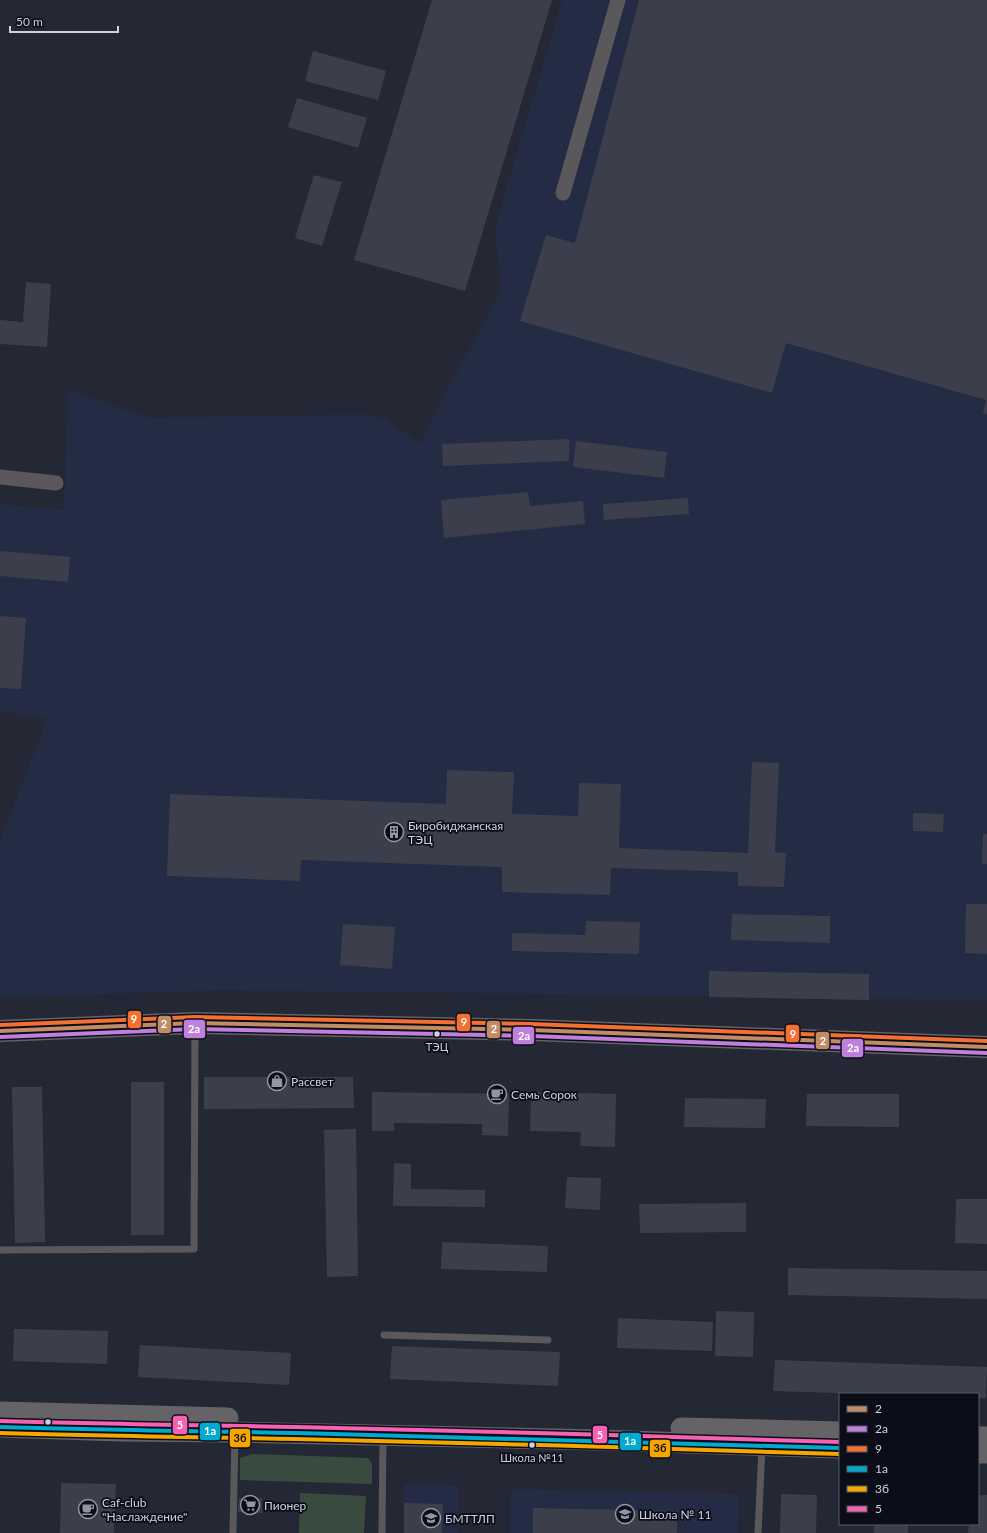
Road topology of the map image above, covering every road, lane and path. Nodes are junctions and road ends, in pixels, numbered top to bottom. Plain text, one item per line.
1 (618, 0) edge
2 (563, 193) dead end
3 (0, 477) edge
4 (56, 483) dead end
5 (195, 1023) junction
6 (0, 1031) edge
7 (987, 1047) edge
8 (0, 1250) edge
9 (384, 1335) dead end
10 (548, 1340) dead end
11 (0, 1412) edge
12 (235, 1425) junction
13 (0, 1427) edge
14 (383, 1429) junction
15 (839, 1432) edge
16 (763, 1437) junction
17 (839, 1448) edge
18 (233, 1533) edge
19 (382, 1533) edge
20 (758, 1533) edge

1 - 2 street
3 - 4 street
5 - 6 main road
5 - 7 main road
5 - 8 lane
9 - 10 lane
11 - 12 main road
12 - 13 main road
12 - 14 main road
12 - 18 lane
14 - 16 main road
14 - 19 lane
15 - 16 main road
16 - 17 main road
16 - 20 lane

